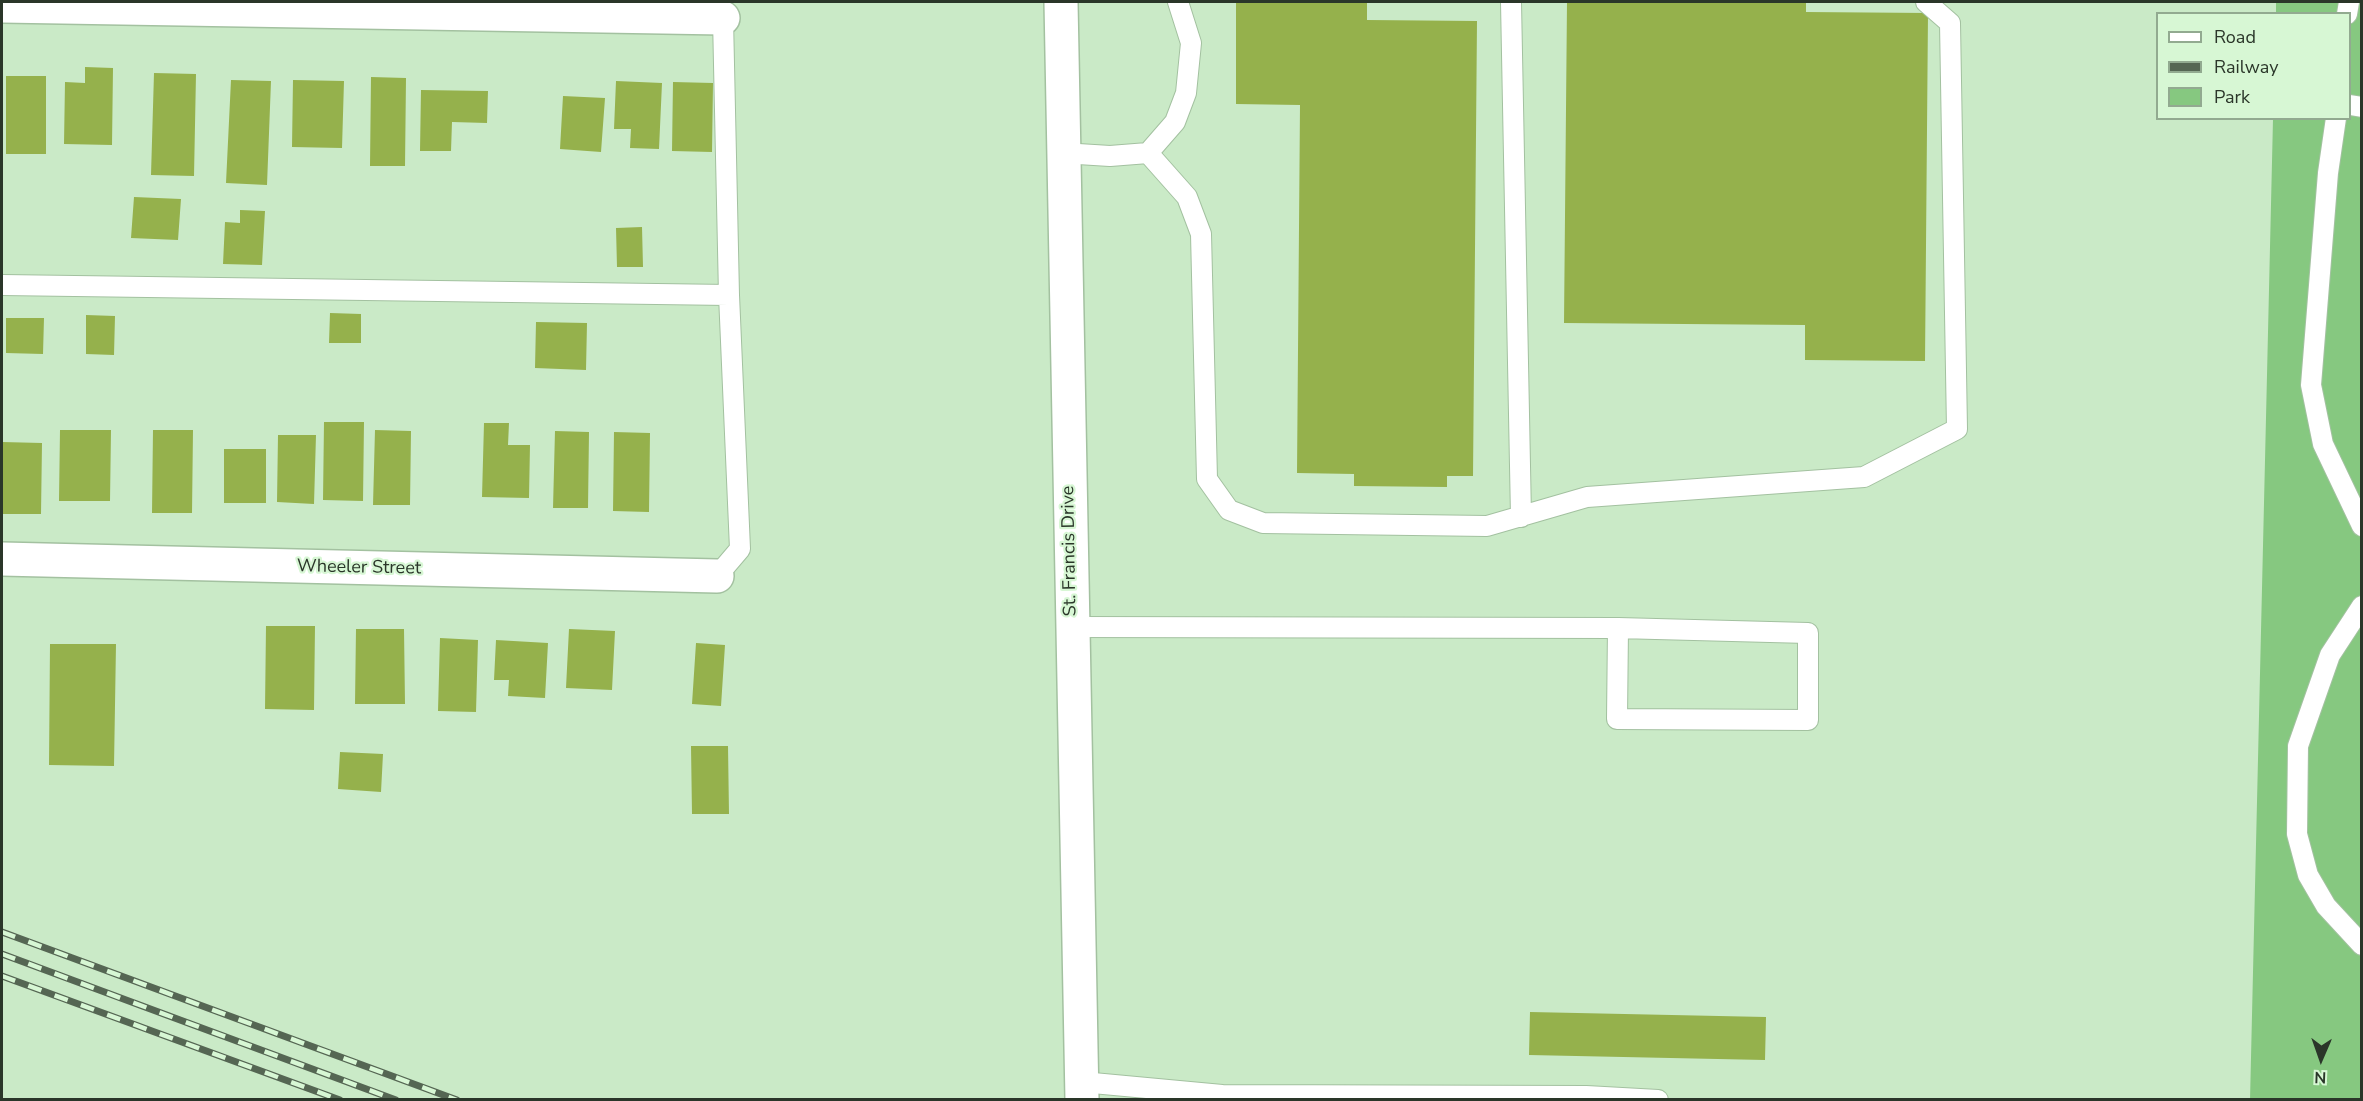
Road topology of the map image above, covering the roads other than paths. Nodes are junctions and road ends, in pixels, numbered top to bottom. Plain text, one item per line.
1 (1061, 2) edge
2 (1178, 2) edge
3 (1511, 2) edge
4 (1926, 2) edge
5 (2, 6) edge
6 (176, 6) edge
7 (450, 7) edge
8 (723, 18) joint
9 (2336, 120) edge
10 (1062, 153) junction
11 (1148, 153) junction
12 (2, 285) edge
13 (729, 295) junction
14 (1521, 517) junction
15 (2361, 526) edge
16 (2, 559) edge
17 (717, 576) joint
18 (2361, 606) edge
19 (1072, 627) junction
20 (1618, 628) junction
21 (2361, 945) edge
22 (1082, 1091) edge
23 (1222, 1097) edge
24 (1658, 1100) edge

1 - 10 street, St. Francis Drive
2 - 11 lane
3 - 14 lane
4 - 14 lane
5 - 6 street
6 - 7 street
7 - 8 street
8 - 13 lane
9 - 15 lane
10 - 11 lane
10 - 19 street, St. Francis Drive
11 - 14 lane
12 - 13 lane
13 - 17 lane
16 - 17 street, Wheeler Street
18 - 21 lane
19 - 20 lane
19 - 22 street, St. Francis Drive
20 - 20 lane
22 - 23 lane
23 - 24 lane

